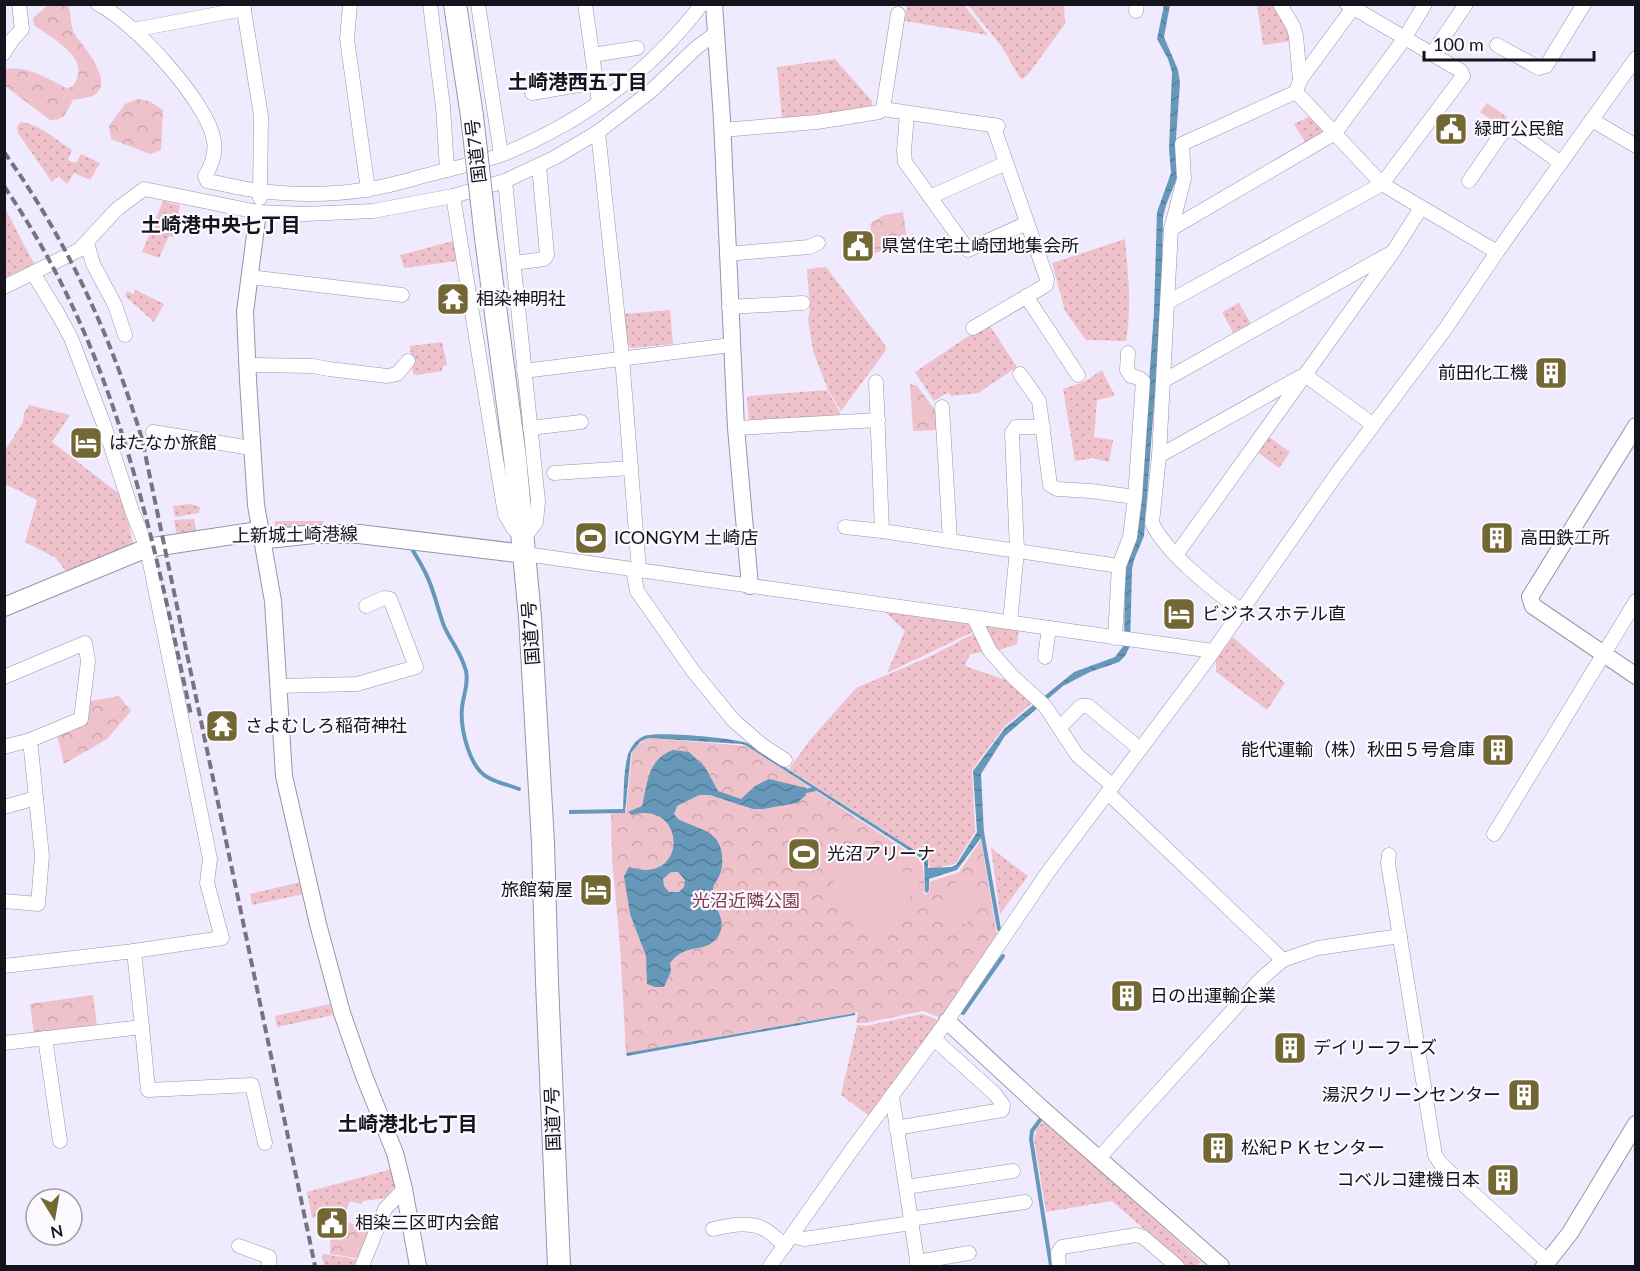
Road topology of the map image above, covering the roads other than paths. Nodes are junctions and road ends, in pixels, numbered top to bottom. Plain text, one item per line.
1 (19, 4) edge
2 (98, 4) edge
3 (350, 4) edge
4 (430, 4) edge
5 (455, 4) edge
6 (477, 4) edge
7 (585, 4) edge
8 (702, 4) edge
9 (714, 4) edge
10 (1280, 4) edge
11 (1425, 4) edge
12 (1466, 4) edge
13 (1584, 4) edge
14 (1350, 6) edge
15 (244, 7) edge
16 (898, 14) dead end
17 (133, 30) junction
18 (716, 33) junction
19 (1404, 39) junction
20 (1497, 45) dead end
21 (637, 48) dead end
22 (4, 53) edge
23 (1432, 54) junction
24 (592, 55) junction
25 (1635, 58) edge
26 (596, 82) junction
27 (1298, 86) junction
28 (532, 93) dead end
29 (599, 103) junction
30 (883, 109) junction
31 (907, 114) junction
32 (1592, 120) junction
33 (722, 130) junction
34 (598, 132) junction
35 (1335, 133) junction
36 (1635, 146) edge
37 (501, 154) junction
38 (1006, 163) junction
39 (1561, 164) junction
40 (539, 165) junction
41 (447, 170) junction
42 (505, 181) junction
43 (1469, 182) dead end
44 (1382, 184) junction
45 (368, 190) junction
46 (260, 191) junction
47 (453, 196) junction
48 (930, 197) junction
49 (1421, 208) junction
50 (258, 212) junction
51 (1027, 223) junction
52 (1171, 229) junction
53 (87, 243) junction
54 (818, 243) dead end
55 (1393, 252) junction
56 (1497, 252) junction
57 (727, 254) junction
58 (514, 263) junction
59 (33, 273) junction
60 (249, 277) junction
61 (1336, 284) junction
62 (4, 287) edge
63 (402, 295) dead end
64 (1026, 296) junction
65 (1359, 300) junction
66 (1168, 302) junction
67 (803, 303) dead end
68 (729, 307) junction
69 (973, 328) dead end
70 (125, 335) dead end
71 (731, 345) junction
72 (1128, 353) dead end
73 (622, 357) junction
74 (408, 361) dead end
75 (247, 365) junction
76 (524, 371) junction
77 (1020, 374) dead end
78 (1078, 375) dead end
79 (1305, 375) junction
80 (1163, 381) junction
81 (876, 382) dead end
82 (942, 407) dead end
83 (1246, 407) junction
84 (878, 420) junction
85 (581, 422) dead end
86 (1270, 422) junction
87 (1372, 424) junction
88 (1635, 426) edge
89 (1043, 427) junction
90 (530, 428) junction
91 (736, 428) junction
92 (153, 432) dead end
93 (251, 448) junction
94 (1159, 456) junction
95 (631, 468) junction
96 (554, 473) dead end
97 (1135, 496) junction
98 (845, 527) dead end
99 (882, 531) junction
100 (260, 535) junction
101 (950, 540) junction
102 (525, 546) junction
103 (147, 548) junction
104 (1017, 550) junction
105 (1176, 555) junction
106 (1119, 566) junction
107 (636, 570) junction
108 (750, 586) junction
109 (1635, 601) edge
110 (366, 606) dead end
111 (4, 607) edge
112 (1242, 611) junction
113 (974, 618) junction
114 (1010, 622) junction
115 (1049, 628) junction
116 (1122, 640) junction
117 (1213, 651) junction
118 (1602, 654) junction
119 (1045, 657) dead end
120 (1635, 676) edge
121 (4, 677) edge
122 (279, 686) junction
123 (1063, 724) dead end
124 (30, 740) junction
125 (4, 747) edge
126 (1140, 749) junction
127 (784, 760) dead end
128 (1111, 789) junction
129 (36, 798) junction
130 (4, 807) edge
131 (1494, 834) dead end
132 (1389, 855) dead end
133 (4, 901) edge
134 (1400, 936) junction
135 (134, 951) junction
136 (1283, 960) junction
137 (4, 966) edge
138 (947, 1021) junction
139 (142, 1027) junction
140 (45, 1038) junction
141 (934, 1039) junction
142 (4, 1043) edge
143 (892, 1096) junction
144 (1635, 1124) edge
145 (896, 1128) junction
146 (60, 1141) dead end
147 (265, 1143) dead end
148 (1099, 1158) junction
149 (1013, 1170) dead end
150 (906, 1186) junction
151 (404, 1189) junction
152 (1025, 1202) dead end
153 (911, 1221) junction
154 (713, 1229) dead end
155 (789, 1241) junction
156 (239, 1246) dead end
157 (969, 1253) dead end
158 (917, 1264) edge
159 (1546, 1264) edge
160 (269, 1266) edge
161 (363, 1266) edge
162 (418, 1266) edge
163 (559, 1266) edge
164 (770, 1266) edge
165 (1059, 1266) edge
166 (1177, 1266) edge
167 (1221, 1266) edge

1 - 22 street
2 - 17 street
3 - 45 street
4 - 41 street
5 - 102 highway, 国道7号, bridge
6 - 37 street
7 - 24 street
8 - 29 street
9 - 18 street
10 - 27 street
11 - 19 street
12 - 23 street
13 - 20 street
14 - 19 street
14 - 27 street
15 - 17 street
15 - 46 street
16 - 30 street
17 - 46 street
18 - 33 street
18 - 34 street
19 - 23 street
19 - 35 street
21 - 24 street
23 - 44 street
24 - 26 street
25 - 32 street
26 - 28 street
26 - 29 street
27 - 35 street
27 - 52 street
29 - 37 street
30 - 31 street
30 - 33 street
31 - 38 street
31 - 48 street
32 - 36 street
32 - 39 street
33 - 57 street
34 - 40 street
34 - 73 street
35 - 44 street
35 - 52 street
37 - 41 street
38 - 48 street
38 - 51 street
39 - 43 street
39 - 56 street
40 - 42 street
40 - 58 street
41 - 45 street
42 - 47 street
42 - 58 street
44 - 49 street
44 - 66 street
45 - 46 street
46 - 50 street
47 - 50 street
47 - 102 street
48 - 51 street
49 - 55 street
49 - 56 street
50 - 53 street
50 - 60 street
51 - 64 street
52 - 66 street
53 - 59 street
53 - 70 street
54 - 57 street
55 - 61 street
55 - 65 street
56 - 87 street
57 - 68 street
58 - 76 street
59 - 62 street
59 - 103 street
60 - 63 street
60 - 75 street
61 - 65 street
61 - 80 street
64 - 69 street
64 - 78 street
65 - 79 street
66 - 80 street
67 - 68 street
68 - 71 street
71 - 73 street
71 - 91 street
72 - 97 street
73 - 76 street
73 - 95 street
74 - 75 street
75 - 93 street
76 - 90 street
77 - 89 street
79 - 83 street
79 - 86 street
79 - 87 street
80 - 94 street
81 - 84 street
82 - 101 street
83 - 86 street
83 - 94 street
84 - 91 street
84 - 99 street
85 - 90 street
86 - 105 street
87 - 112 street
88 - 118 street
89 - 97 street
89 - 104 street
90 - 102 street
91 - 108 street
92 - 93 street
93 - 100 street
94 - 105 street
95 - 96 street
95 - 107 street
97 - 106 street
98 - 99 street
99 - 101 street
100 - 102 main road, 上新城土崎港線
100 - 103 main road, 上新城土崎港線
100 - 122 street
101 - 104 street
102 - 107 street
102 - 163 highway, 国道7号
103 - 111 main road, 上新城土崎港線
103 - 135 street
104 - 106 street
104 - 114 street
105 - 112 street
106 - 116 street
107 - 108 street
107 - 127 street
108 - 113 street
109 - 118 street
110 - 122 street
112 - 117 street
113 - 114 street
113 - 128 street
114 - 115 street
115 - 116 street
115 - 119 street
116 - 117 street
117 - 126 street
118 - 120 street
118 - 131 street
121 - 124 street
122 - 151 street
123 - 126 street
124 - 125 street
124 - 129 street
126 - 128 street
128 - 136 street
128 - 138 street
129 - 130 street
129 - 133 street
132 - 134 street
134 - 136 street
134 - 159 street
135 - 137 street
135 - 139 street
136 - 148 street
138 - 141 street
138 - 148 street
139 - 140 street
139 - 147 street
140 - 142 street
140 - 146 street
141 - 143 street
141 - 145 street
143 - 145 street
143 - 155 street
144 - 159 street
145 - 150 street
148 - 167 street
149 - 150 street
150 - 153 street
151 - 161 street
151 - 162 street
152 - 153 street
153 - 155 street
153 - 158 street
154 - 155 street
155 - 164 street
156 - 160 street
157 - 158 street
165 - 166 street

